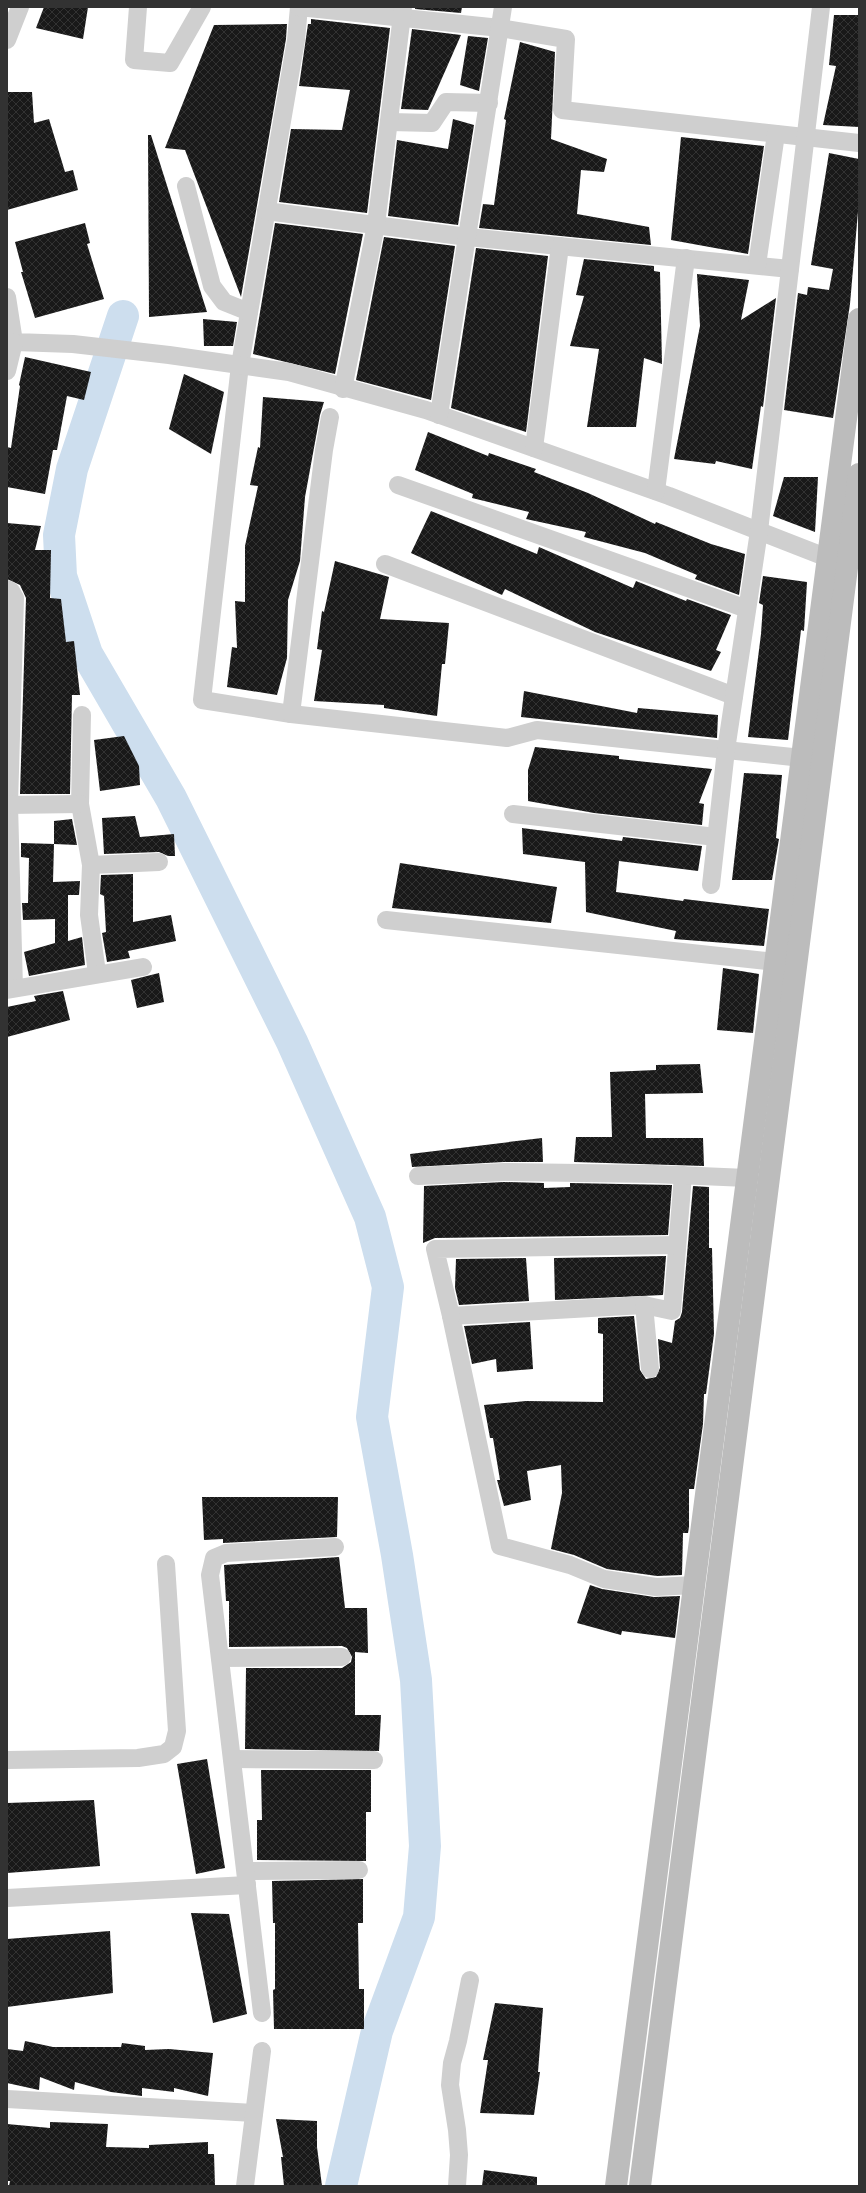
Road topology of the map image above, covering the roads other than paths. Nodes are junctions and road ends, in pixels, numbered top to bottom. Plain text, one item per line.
1 (20, 7) edge
2 (138, 7) edge
3 (202, 7) edge
4 (299, 7) edge
5 (503, 7) edge
6 (821, 7) edge
7 (403, 12) edge
8 (500, 28) junction
9 (7, 40) edge
10 (489, 103) junction
11 (390, 122) junction
12 (776, 134) junction
13 (805, 137) junction
14 (859, 143) edge
15 (186, 186) dead end
16 (266, 211) junction
17 (376, 225) junction
18 (468, 237) junction
19 (560, 246) junction
20 (686, 258) junction
21 (757, 265) junction
22 (790, 269) junction
23 (7, 297) edge
24 (249, 312) junction
25 (8, 315) edge
26 (859, 319) edge
27 (14, 342) junction
28 (240, 365) junction
29 (7, 371) edge
30 (343, 389) junction
31 (439, 415) junction
32 (330, 417) dead end
33 (534, 448) junction
34 (859, 474) edge
35 (398, 485) dead end
36 (656, 491) junction
37 (759, 531) junction
38 (828, 558) junction
39 (385, 564) dead end
40 (7, 589) edge
41 (747, 609) junction
42 (734, 696) junction
43 (291, 714) junction
44 (82, 715) dead end
45 (726, 750) junction
46 (802, 758) junction
47 (80, 804) junction
48 (8, 805) edge
49 (513, 814) dead end
50 (716, 837) junction
51 (159, 862) dead end
52 (91, 865) junction
53 (711, 885) dead end
54 (386, 920) dead end
55 (776, 962) junction
56 (143, 967) dead end
57 (97, 973) junction
58 (10, 989) edge
59 (683, 1175) junction
60 (418, 1176) dead end
61 (747, 1178) junction
62 (677, 1245) junction
63 (644, 1305) junction
64 (451, 1316) junction
65 (650, 1369) dead end
66 (335, 1547) dead end
67 (166, 1564) dead end
68 (694, 1585) junction
69 (342, 1657) dead end
70 (220, 1658) junction
71 (232, 1759) junction
72 (7, 1760) edge
73 (374, 1760) dead end
74 (359, 1870) dead end
75 (246, 1878) junction
76 (7, 1898) edge
77 (470, 1980) dead end
78 (262, 2013) dead end
79 (262, 2051) dead end
80 (7, 2099) edge
81 (254, 2113) junction
82 (245, 2186) edge
83 (458, 2186) edge
84 (616, 2186) edge
85 (640, 2186) edge

1 - 9 street
2 - 3 street
4 - 7 street
4 - 16 street
5 - 8 street
6 - 13 street
7 - 8 street
7 - 11 street
8 - 10 street
8 - 12 street
10 - 11 street
10 - 18 street
11 - 17 street
12 - 13 street
12 - 21 street
13 - 14 street
13 - 22 street
15 - 24 street
16 - 17 street
16 - 24 street
17 - 18 street
17 - 30 street
18 - 19 street
18 - 31 street
19 - 20 street
19 - 33 street
20 - 21 street
20 - 36 street
21 - 22 street
22 - 37 street
23 - 25 street
24 - 28 street
25 - 27 street
26 - 38 street
27 - 28 street
27 - 29 street
28 - 30 street
28 - 43 street
30 - 31 street
31 - 33 street
32 - 43 street
33 - 36 street
34 - 85 street
35 - 41 street
36 - 37 street
37 - 38 street
37 - 41 street
38 - 46 street
39 - 42 street
40 - 48 street
41 - 42 street
42 - 45 street
43 - 45 street
44 - 47 street
45 - 46 street
45 - 50 street
46 - 55 street
47 - 48 street
47 - 52 street
48 - 58 street
49 - 50 street
50 - 53 street
51 - 52 street
52 - 57 street
54 - 55 street
55 - 61 street
56 - 57 street
57 - 58 street
59 - 60 street
59 - 61 street
59 - 62 street
61 - 68 street
62 - 63 street
62 - 64 street
63 - 64 street
63 - 65 street
64 - 68 street
66 - 70 street
67 - 72 street
68 - 84 street
69 - 70 street
70 - 71 street
71 - 73 street
71 - 75 street
74 - 75 street
75 - 76 street
75 - 78 street
77 - 83 street
79 - 81 street
80 - 81 street
81 - 82 street

